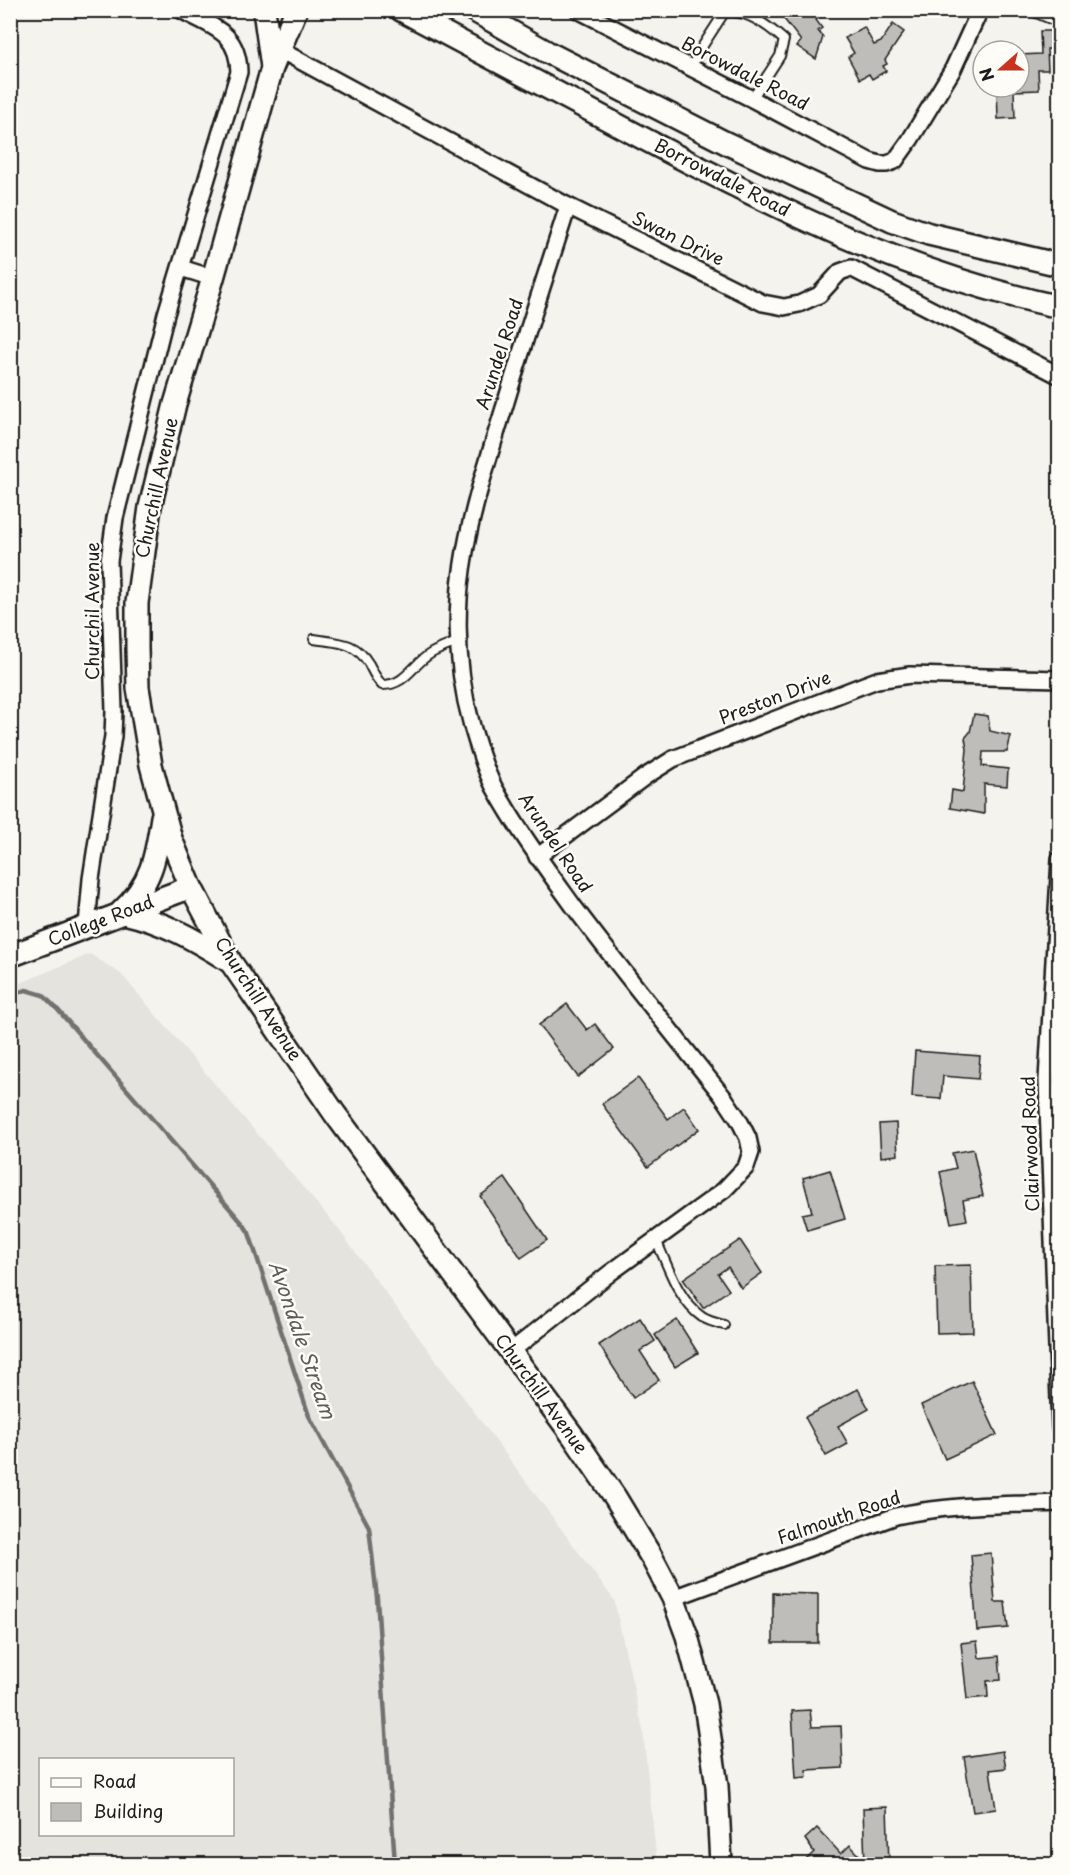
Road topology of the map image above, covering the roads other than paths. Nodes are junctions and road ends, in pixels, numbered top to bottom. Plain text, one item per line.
1 (181, 10) edge
2 (264, 10) edge
3 (296, 10) edge
4 (401, 10) edge
5 (473, 10) edge
6 (578, 10) edge
7 (980, 10) edge
8 (1029, 10) edge
9 (754, 14) edge
10 (1059, 23) edge
11 (276, 59) junction
12 (691, 68) junction
13 (752, 99) junction
14 (568, 206) junction
15 (1059, 265) edge
16 (180, 268) junction
17 (213, 278) junction
18 (1059, 307) edge
19 (1059, 376) edge
20 (314, 639) dead end
21 (457, 642) junction
22 (1059, 679) edge
23 (163, 808) junction
24 (537, 857) junction
25 (1059, 860) edge
26 (191, 887) junction
27 (121, 914) junction
28 (87, 926) junction
29 (10, 956) edge
30 (230, 961) junction
31 (1053, 1080) edge
32 (656, 1240) junction
33 (724, 1325) dead end
34 (510, 1352) junction
35 (1059, 1428) edge
36 (1059, 1503) edge
37 (673, 1598) junction
38 (722, 1864) edge

1 - 16 street, Churchil Avenue
2 - 11 main road
3 - 11 main road, Churchill Avenue
4 - 18 main road, Borrowdale Road
5 - 15 main road, Borrowdale Road
6 - 12 street, Borowdale Road
7 - 13 street, Borowdale Road
8 - 10 lane
9 - 12 lane
9 - 13 lane
11 - 14 street, Swan Drive
11 - 17 main road, Churchill Avenue
12 - 13 street, Borowdale Road
14 - 19 street, Swan Drive
14 - 21 street, Arundel Road
16 - 17 street
16 - 28 street, Churchil Avenue
17 - 23 main road, Churchill Avenue
20 - 21 lane
21 - 24 street, Arundel Road
22 - 24 street, Preston Drive
23 - 26 main road, Churchill Avenue
23 - 27 main road
24 - 32 street, Arundel Road
25 - 31 street, Clairwood Road
26 - 27 main road, College Road
26 - 30 main road, Churchill Avenue
27 - 28 main road, College Road
27 - 30 main road
28 - 29 main road, College Road
30 - 34 main road, Churchill Avenue
31 - 35 street, Clairwood Road
32 - 33 lane
32 - 34 street, Arundel Road
34 - 37 main road, Churchill Avenue
36 - 37 street, Falmouth Road
37 - 38 main road, Churchill Avenue

